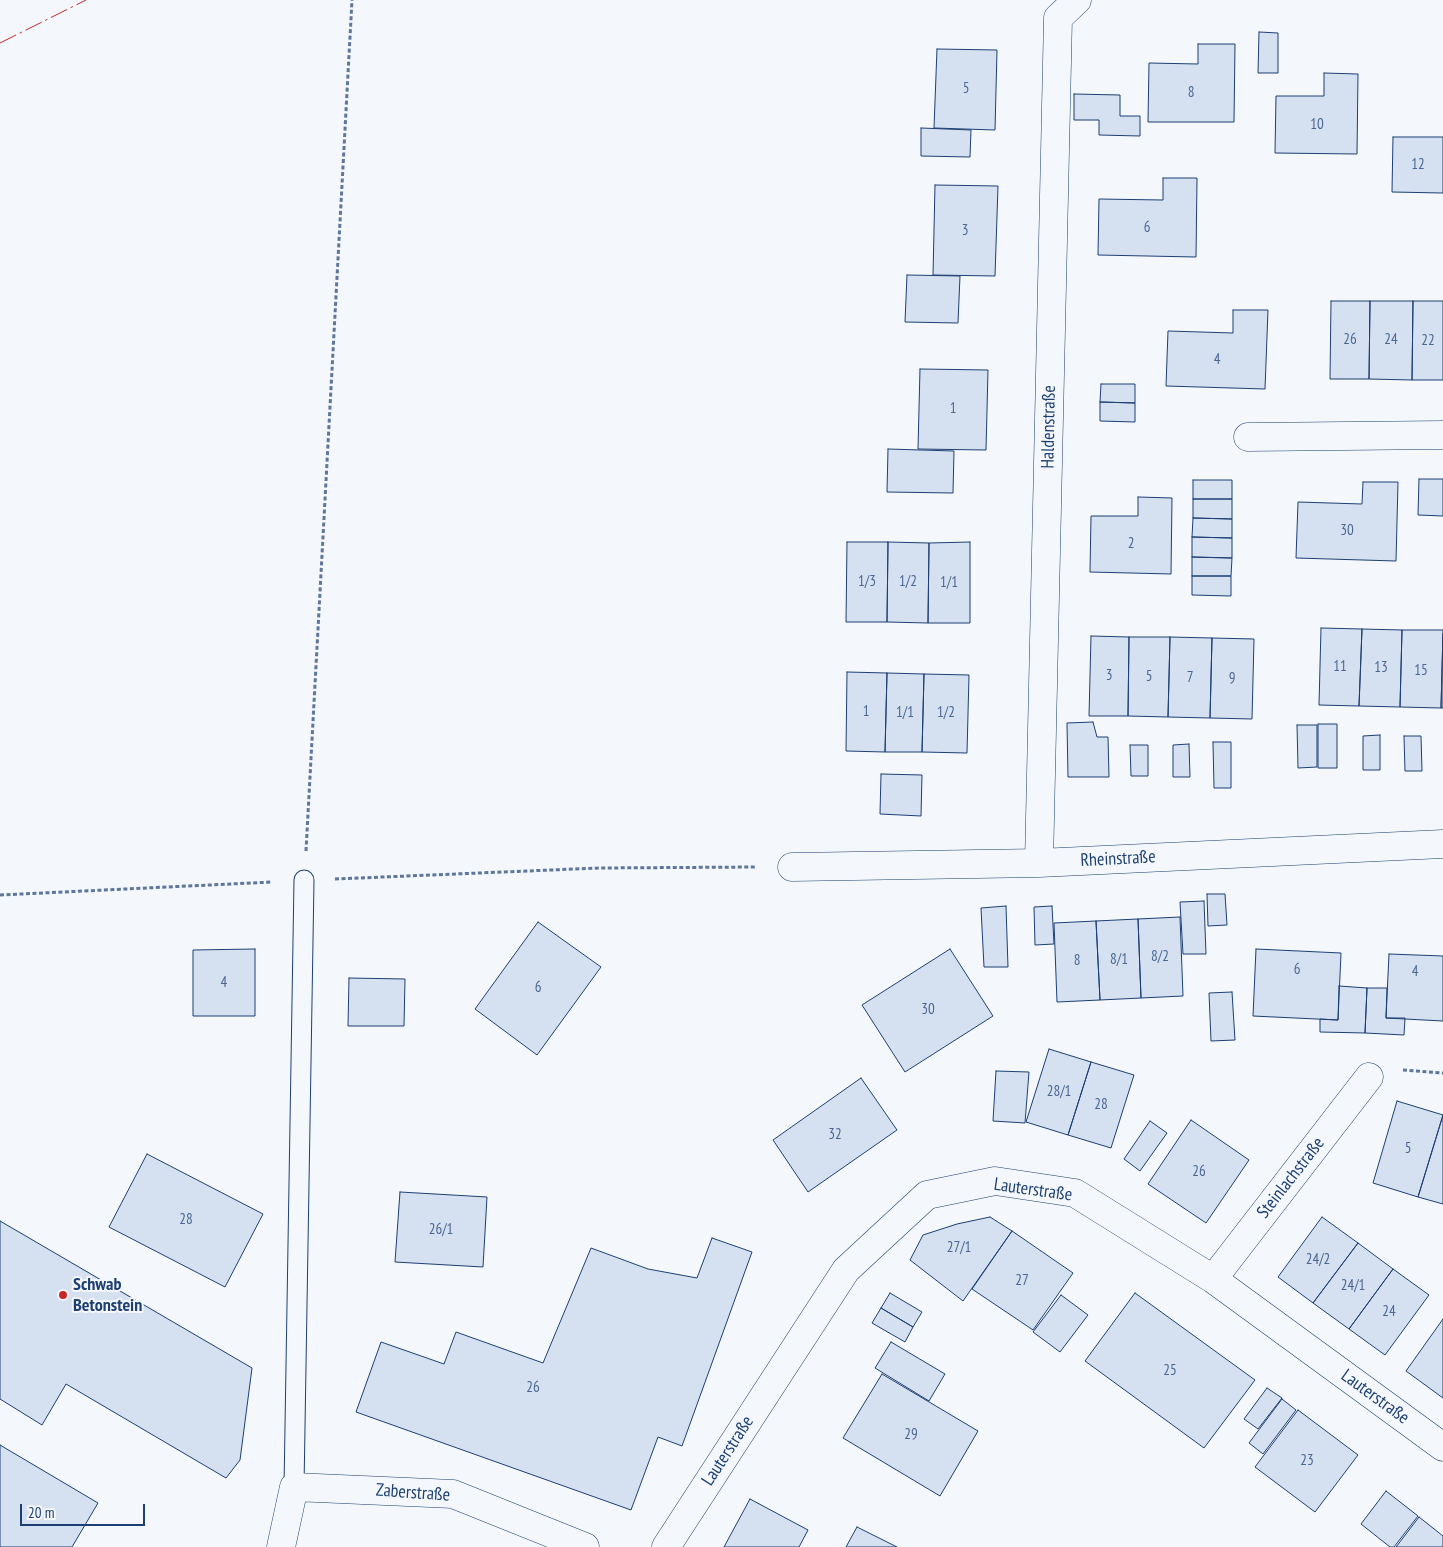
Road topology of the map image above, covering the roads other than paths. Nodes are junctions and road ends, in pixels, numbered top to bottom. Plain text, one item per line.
1 (1077, 0) edge
2 (1443, 435) edge
3 (1248, 437) dead end
4 (1443, 844) edge
5 (1039, 863) junction
6 (792, 867) road end
7 (304, 880) road end
8 (1370, 1077) dead end
9 (1213, 1280) junction
10 (1443, 1447) edge
11 (294, 1487) junction
12 (281, 1547) edge
13 (585, 1547) edge
14 (666, 1547) edge

1 - 5 street, Haldenstraße
2 - 3 street
4 - 5 street, Rheinstraße
5 - 6 street, Rheinstraße
7 - 11 lane
8 - 9 street, Steinlachstraße
9 - 10 street, Lauterstraße
9 - 14 street, Lauterstraße
11 - 12 street
11 - 13 street, Zaberstraße

